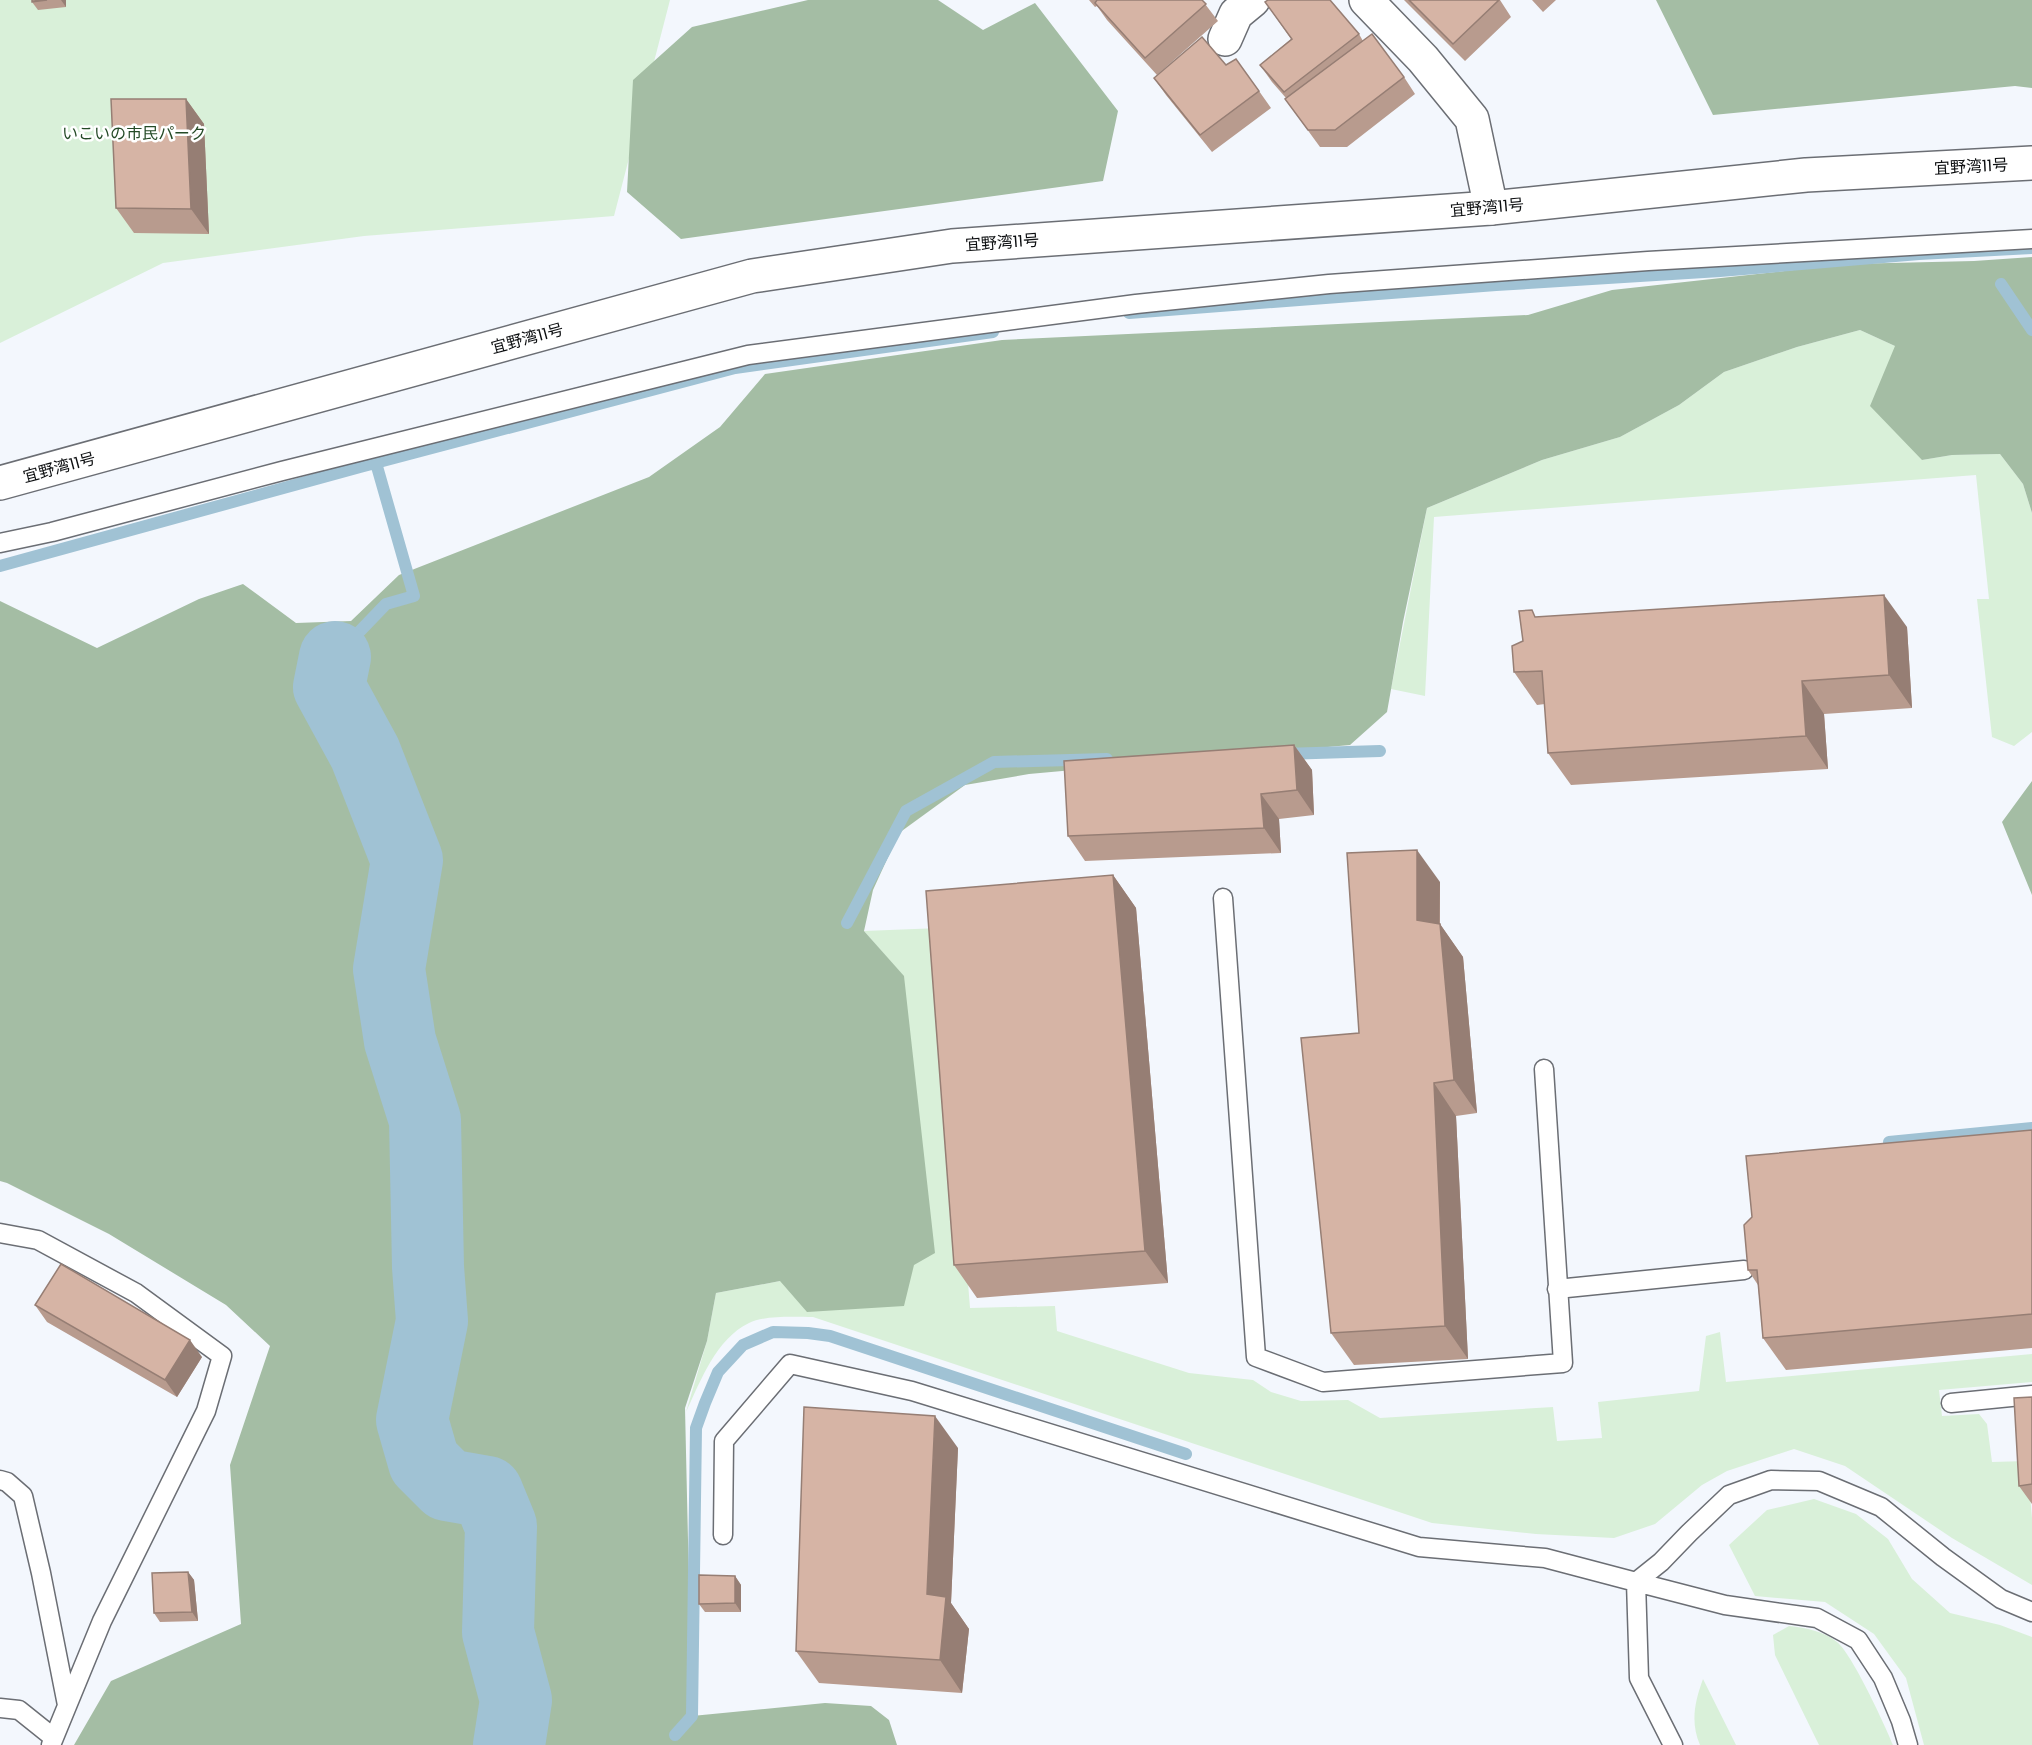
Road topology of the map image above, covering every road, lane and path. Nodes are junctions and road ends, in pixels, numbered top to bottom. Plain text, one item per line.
1 (1253, 0) edge
2 (1371, 2) edge
3 (1226, 39) dead end
4 (2032, 163) edge
5 (1491, 208) junction
6 (2032, 239) edge
7 (0, 483) edge
8 (0, 543) edge
9 (1223, 898) dead end
10 (1544, 1069) dead end
11 (0, 1233) edge
12 (1744, 1270) edge
13 (1557, 1289) junction
14 (2032, 1395) edge
15 (1951, 1403) dead end
16 (0, 1480) edge
17 (723, 1535) dead end
18 (1636, 1582) junction
19 (2032, 1612) edge
20 (68, 1705) junction
21 (0, 1708) edge
22 (52, 1741) edge
23 (1672, 1745) edge
24 (1908, 1745) edge

1 - 3 street
2 - 5 street
4 - 5 street, 宜野湾11号
5 - 7 street, 宜野湾11号
6 - 8 lane
9 - 13 lane
10 - 13 lane
11 - 20 lane
12 - 13 lane
14 - 15 lane
16 - 20 lane
17 - 18 lane
18 - 19 lane
18 - 23 lane
18 - 24 lane
20 - 22 lane
21 - 22 lane

